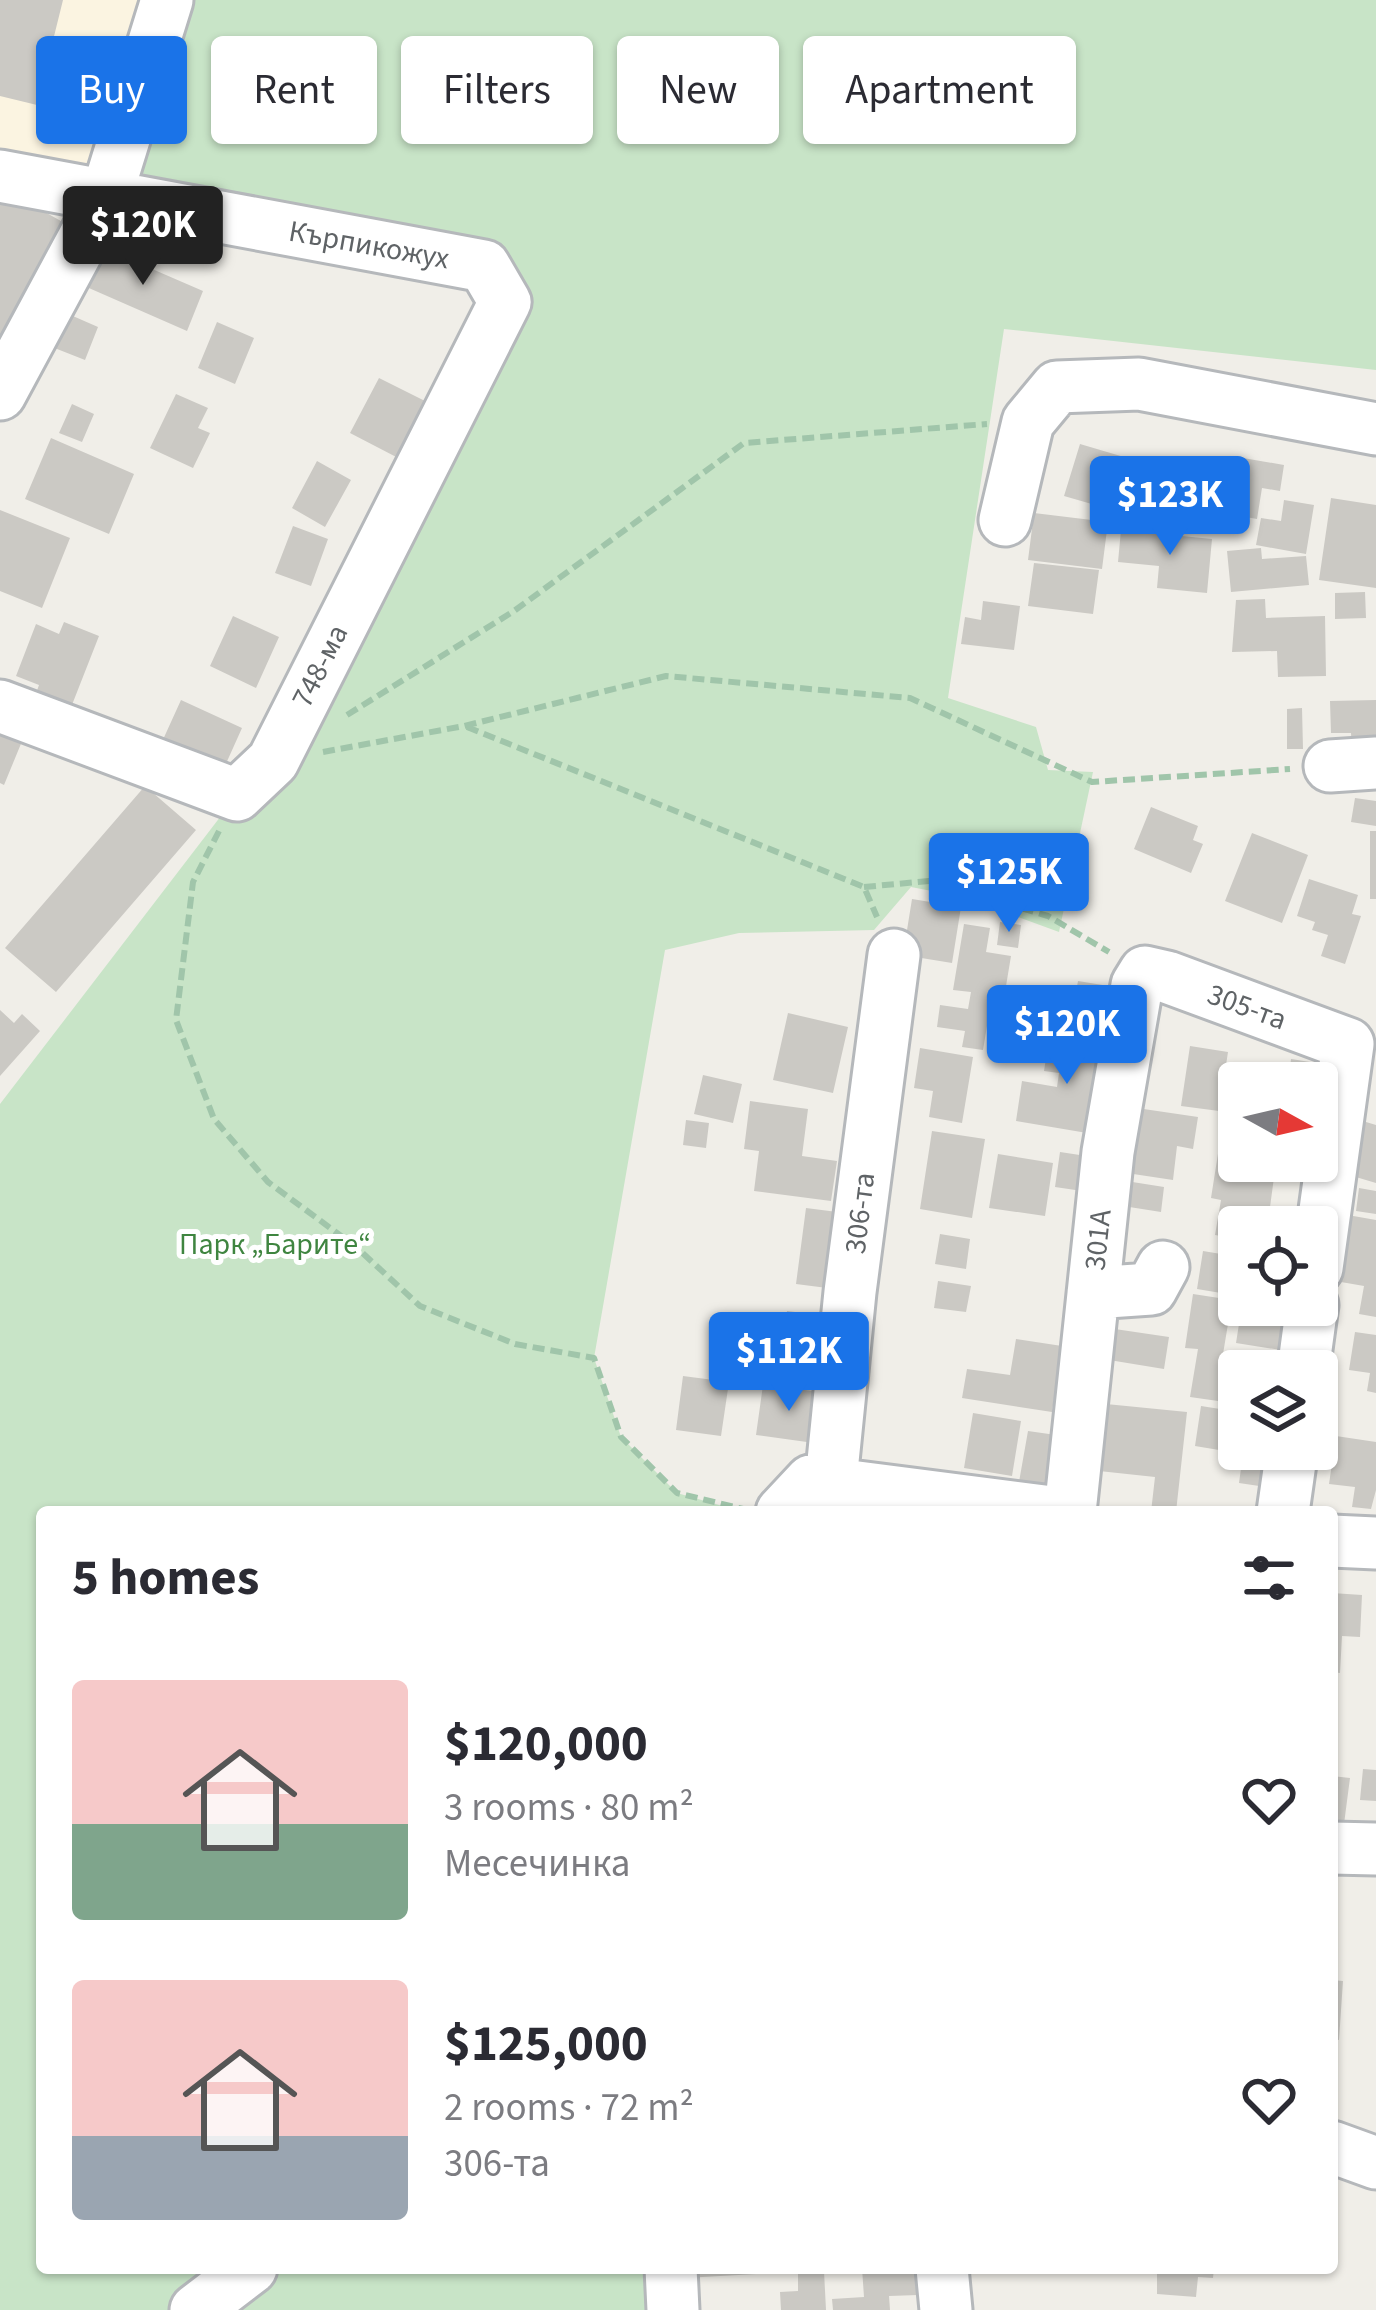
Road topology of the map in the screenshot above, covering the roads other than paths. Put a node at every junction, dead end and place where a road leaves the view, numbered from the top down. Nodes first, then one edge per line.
1 (167, 0) edge
2 (0, 176) edge
3 (106, 197) junction
4 (505, 302) joint
5 (0, 394) edge
6 (1376, 429) edge
7 (1004, 520) dead end
8 (0, 706) edge
9 (893, 955) road end
10 (1145, 972) joint
11 (1326, 1206) edge
12 (1163, 1267) dead end
13 (1093, 1293) junction
14 (1289, 1470) edge
15 (831, 1481) junction
16 (786, 1506) edge
17 (1009, 1506) edge
18 (1071, 1506) edge
19 (1284, 1506) edge
20 (1338, 1541) edge
21 (1376, 1543) edge
22 (1338, 1848) edge
23 (1376, 1849) edge
24 (1338, 2149) edge
25 (1376, 2162) edge
26 (243, 2274) edge
27 (671, 2274) edge
28 (943, 2274) edge
29 (196, 2310) edge
30 (673, 2310) edge
31 (946, 2310) edge

1 - 3 street
2 - 3 street, Кърпикожух
3 - 4 street, Кърпикожух
3 - 5 street
4 - 8 street, 748-ма
6 - 7 street
9 - 15 street, 306-та
10 - 11 street, 305-та
10 - 13 street, 301А
12 - 13 street
13 - 18 street, 301А
14 - 19 street
15 - 16 street
15 - 17 street
20 - 21 street
22 - 23 street
24 - 25 street
26 - 29 street
27 - 30 street
28 - 31 street

